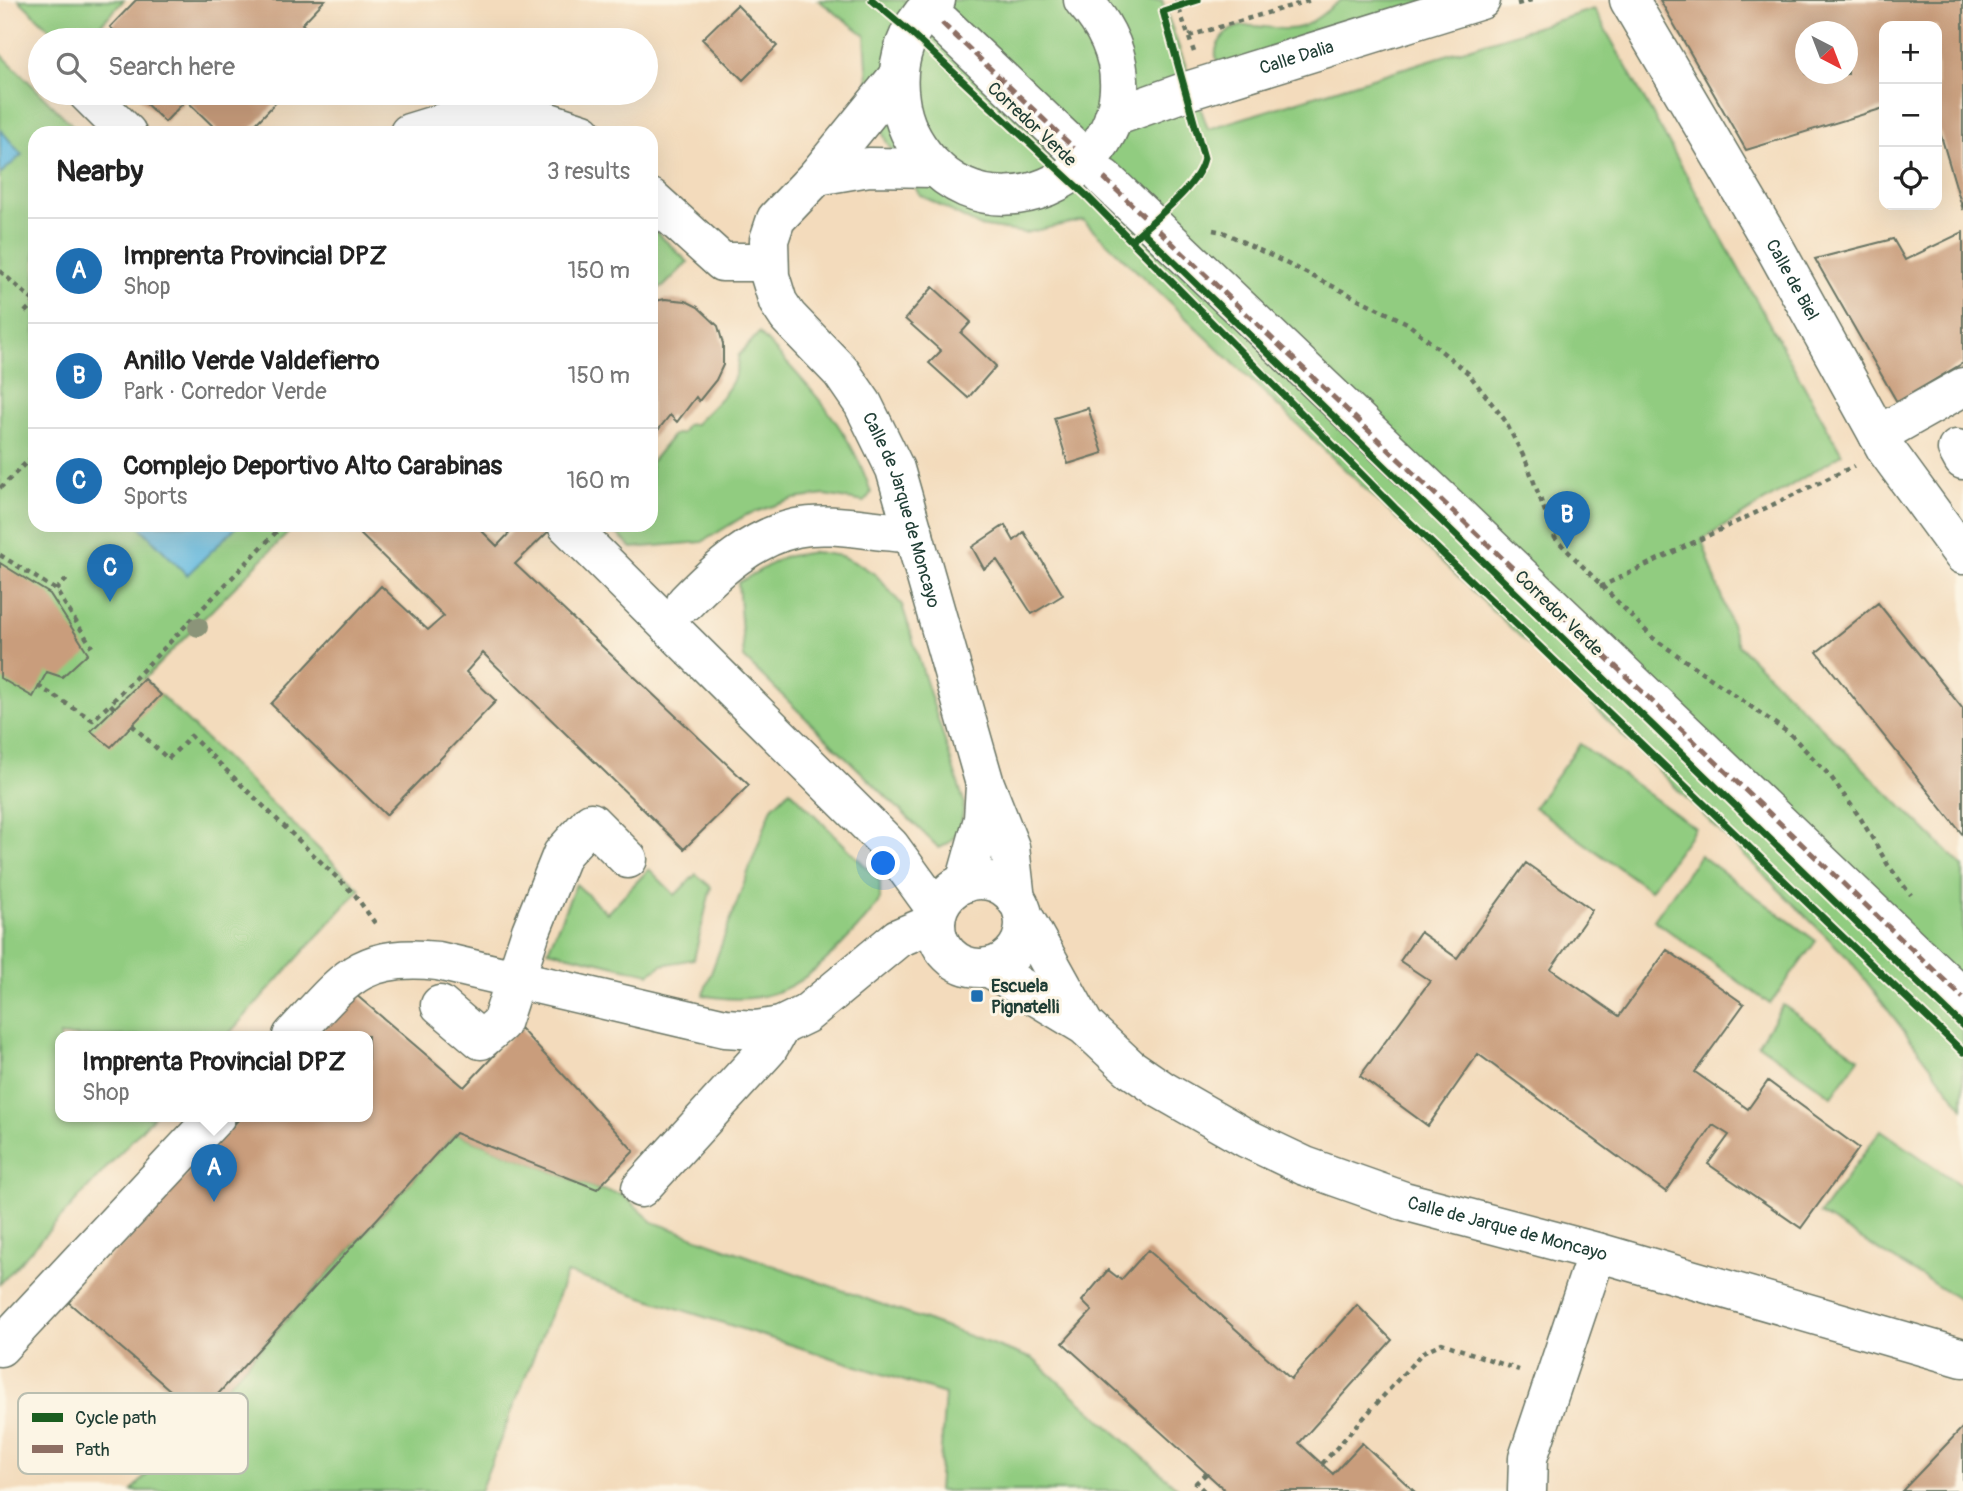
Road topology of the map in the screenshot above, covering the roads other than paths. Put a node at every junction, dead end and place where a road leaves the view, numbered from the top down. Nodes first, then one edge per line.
1 (1083, 0) edge
2 (1481, 0) edge
3 (1629, 0) edge
4 (939, 11) edge
5 (898, 76) junction
6 (99, 105) edge
7 (1115, 117) junction
8 (120, 126) edge
9 (432, 126) edge
10 (562, 126) edge
11 (1074, 148) dead end
12 (936, 168) junction
13 (817, 176) junction
14 (1104, 178) dead end
15 (658, 204) edge
16 (768, 262) junction
17 (1963, 387) edge
18 (1882, 443) junction
19 (574, 532) edge
20 (914, 533) junction
21 (1963, 555) edge
22 (686, 602) dead end
23 (985, 784) junction
24 (628, 859) dead end
25 (1020, 908) junction
26 (948, 911) junction
27 (988, 967) junction
28 (515, 981) junction
29 (1963, 998) edge
30 (440, 1004) dead end
31 (781, 1026) junction
32 (1085, 1026) junction
33 (297, 1031) edge
34 (210, 1122) edge
35 (641, 1188) dead end
36 (1597, 1252) junction
37 (0, 1348) edge
38 (1963, 1358) edge
39 (1527, 1491) edge

1 - 7 street, Corredor Verde
2 - 7 street, Calle Dalia
3 - 18 street, Calle de Biel
4 - 5 street, Corredor Verde
4 - 11 street, Corredor Verde
5 - 12 street, Corredor Verde
5 - 13 street, Calle de Jarque de Moncayo
6 - 8 street
7 - 12 street, Corredor Verde
9 - 10 street
12 - 13 street
13 - 16 street, Calle de Jarque de Moncayo
14 - 29 street, Corredor Verde
15 - 16 street
16 - 20 street, Calle de Jarque de Moncayo
17 - 18 street
18 - 21 street, Calle de Biel
19 - 26 street
20 - 22 street
20 - 23 street, Calle de Jarque de Moncayo
23 - 25 street, Calle de Jarque de Moncayo
23 - 26 street, Calle de Jarque de Moncayo
24 - 28 street
25 - 26 street
25 - 27 street
25 - 32 street, Calle de Jarque de Moncayo
26 - 27 street
26 - 31 street
27 - 32 street, Calle de Jarque de Moncayo
28 - 30 street
28 - 31 street
28 - 33 street
31 - 35 street
32 - 36 street, Calle de Jarque de Moncayo
34 - 37 street
36 - 38 street, Calle de Jarque de Moncayo
36 - 39 street

